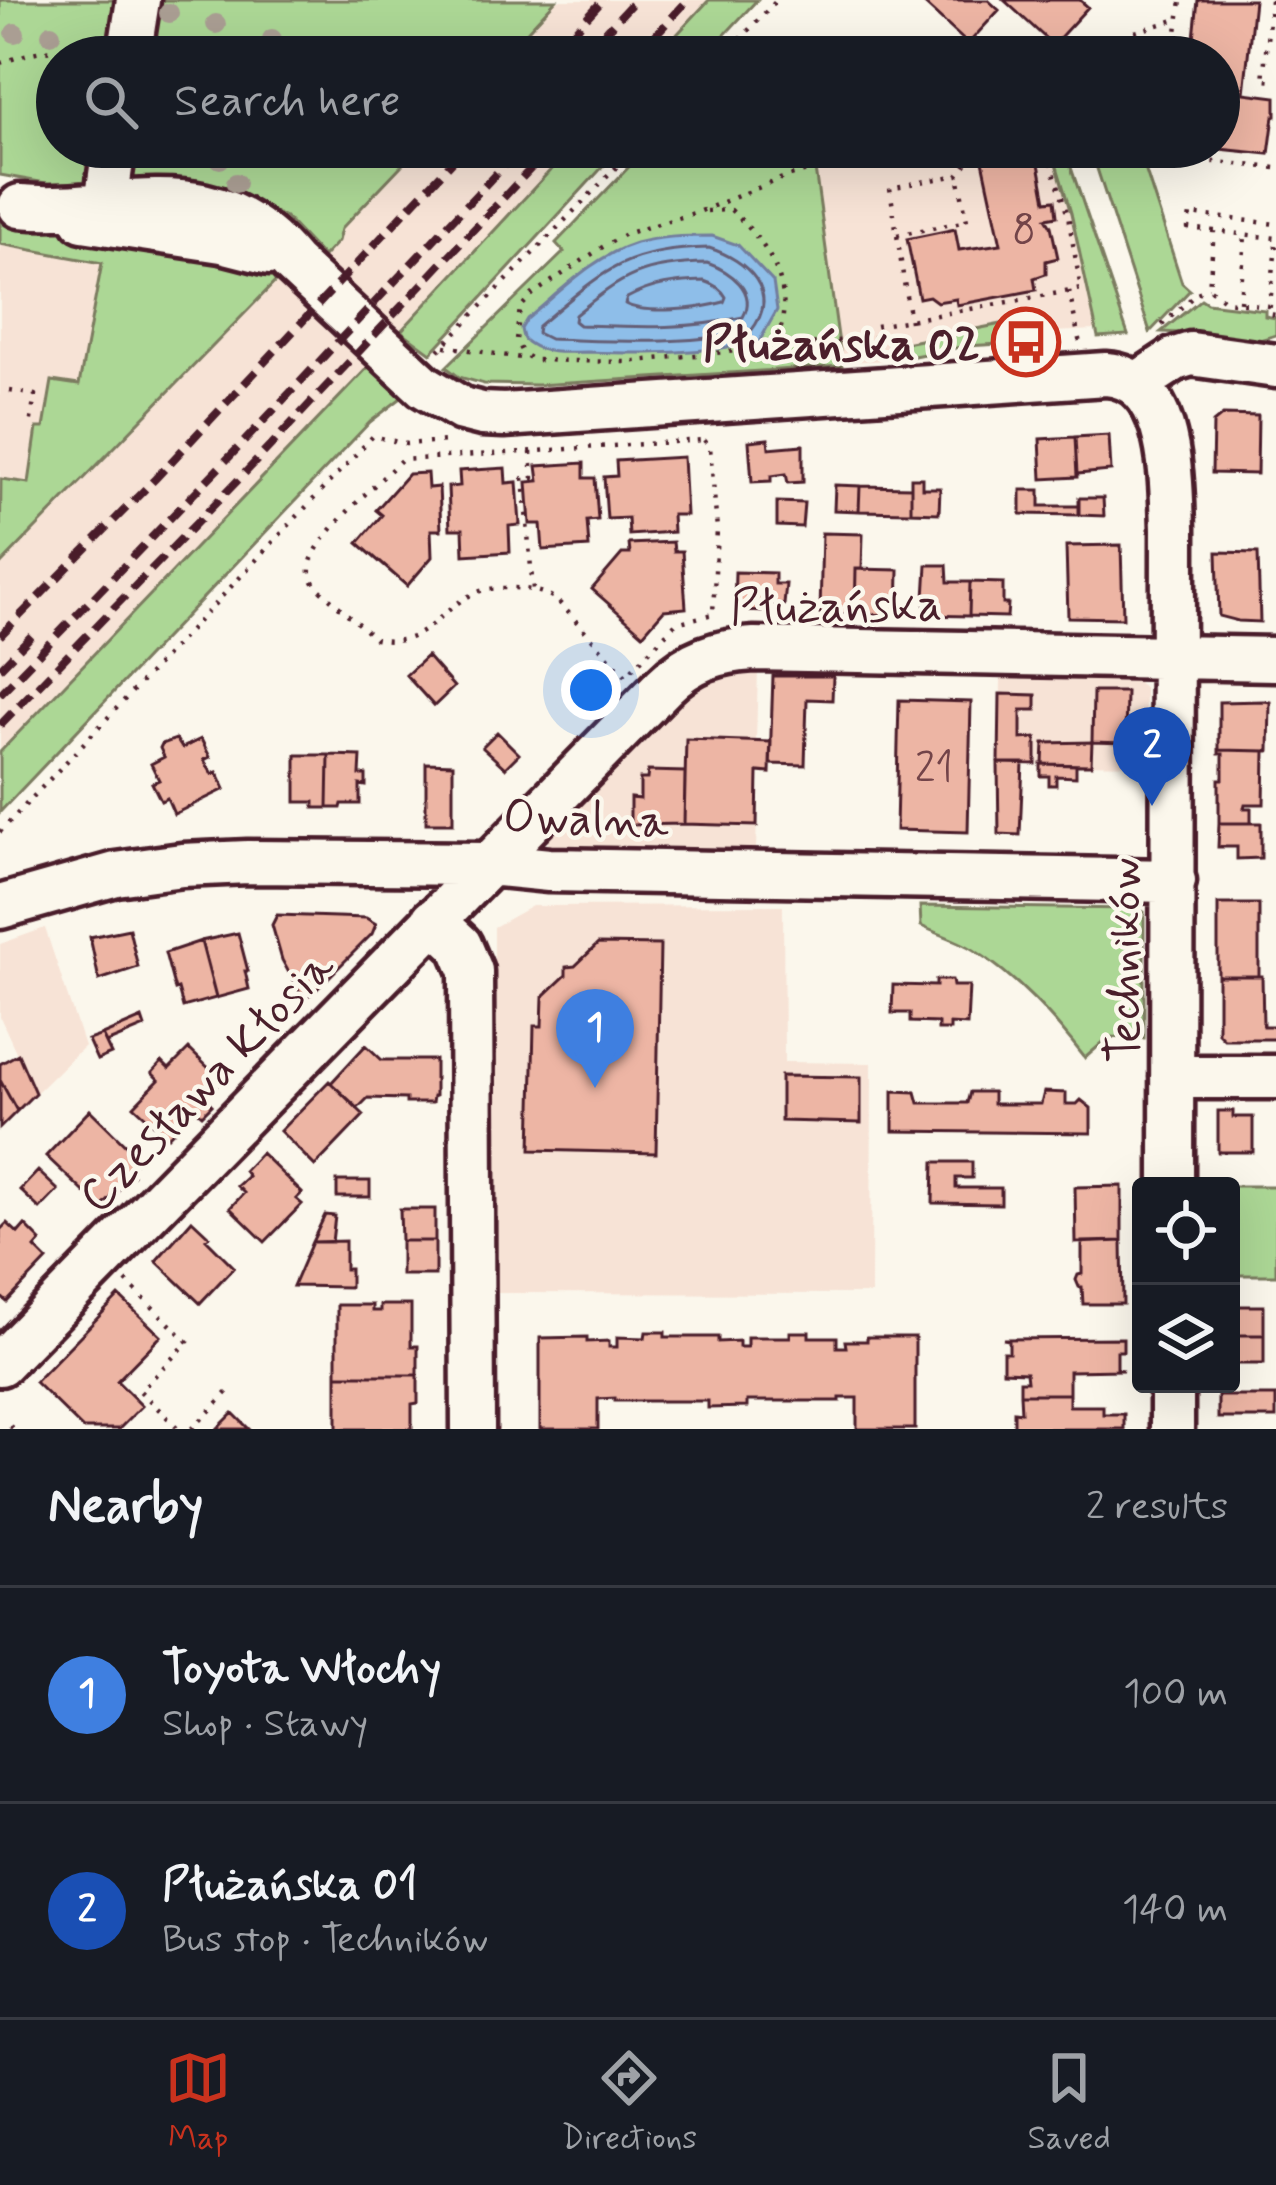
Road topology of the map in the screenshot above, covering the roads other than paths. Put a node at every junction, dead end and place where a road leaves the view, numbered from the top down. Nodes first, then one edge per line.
1 (138, 0) edge
2 (132, 36) edge
3 (111, 168) edge
4 (106, 203) junction
5 (10, 204) edge
6 (296, 266) junction
7 (1276, 366) edge
8 (1137, 384) junction
9 (1174, 657) junction
10 (1276, 658) edge
11 (488, 864) junction
12 (1174, 880) junction
13 (0, 907) edge
14 (434, 920) junction
15 (1172, 1077) junction
16 (1276, 1077) edge
17 (1172, 1177) edge
18 (0, 1364) edge
19 (1172, 1393) edge
20 (473, 1429) edge
21 (1172, 1429) edge

1 - 2 street
3 - 4 street
4 - 5 street
4 - 6 street
5 - 6 street
6 - 8 street
7 - 8 street
8 - 9 street, Techników
9 - 10 street, Płużańska
9 - 11 street, Płużańska
9 - 12 street, Techników
11 - 12 street, Owalna
11 - 13 street, Owalna
11 - 14 street, Płużańska
12 - 15 street, Techników
14 - 18 street, Czesława Kłosia
14 - 20 street
15 - 16 street
15 - 17 street, Techników
19 - 21 street

